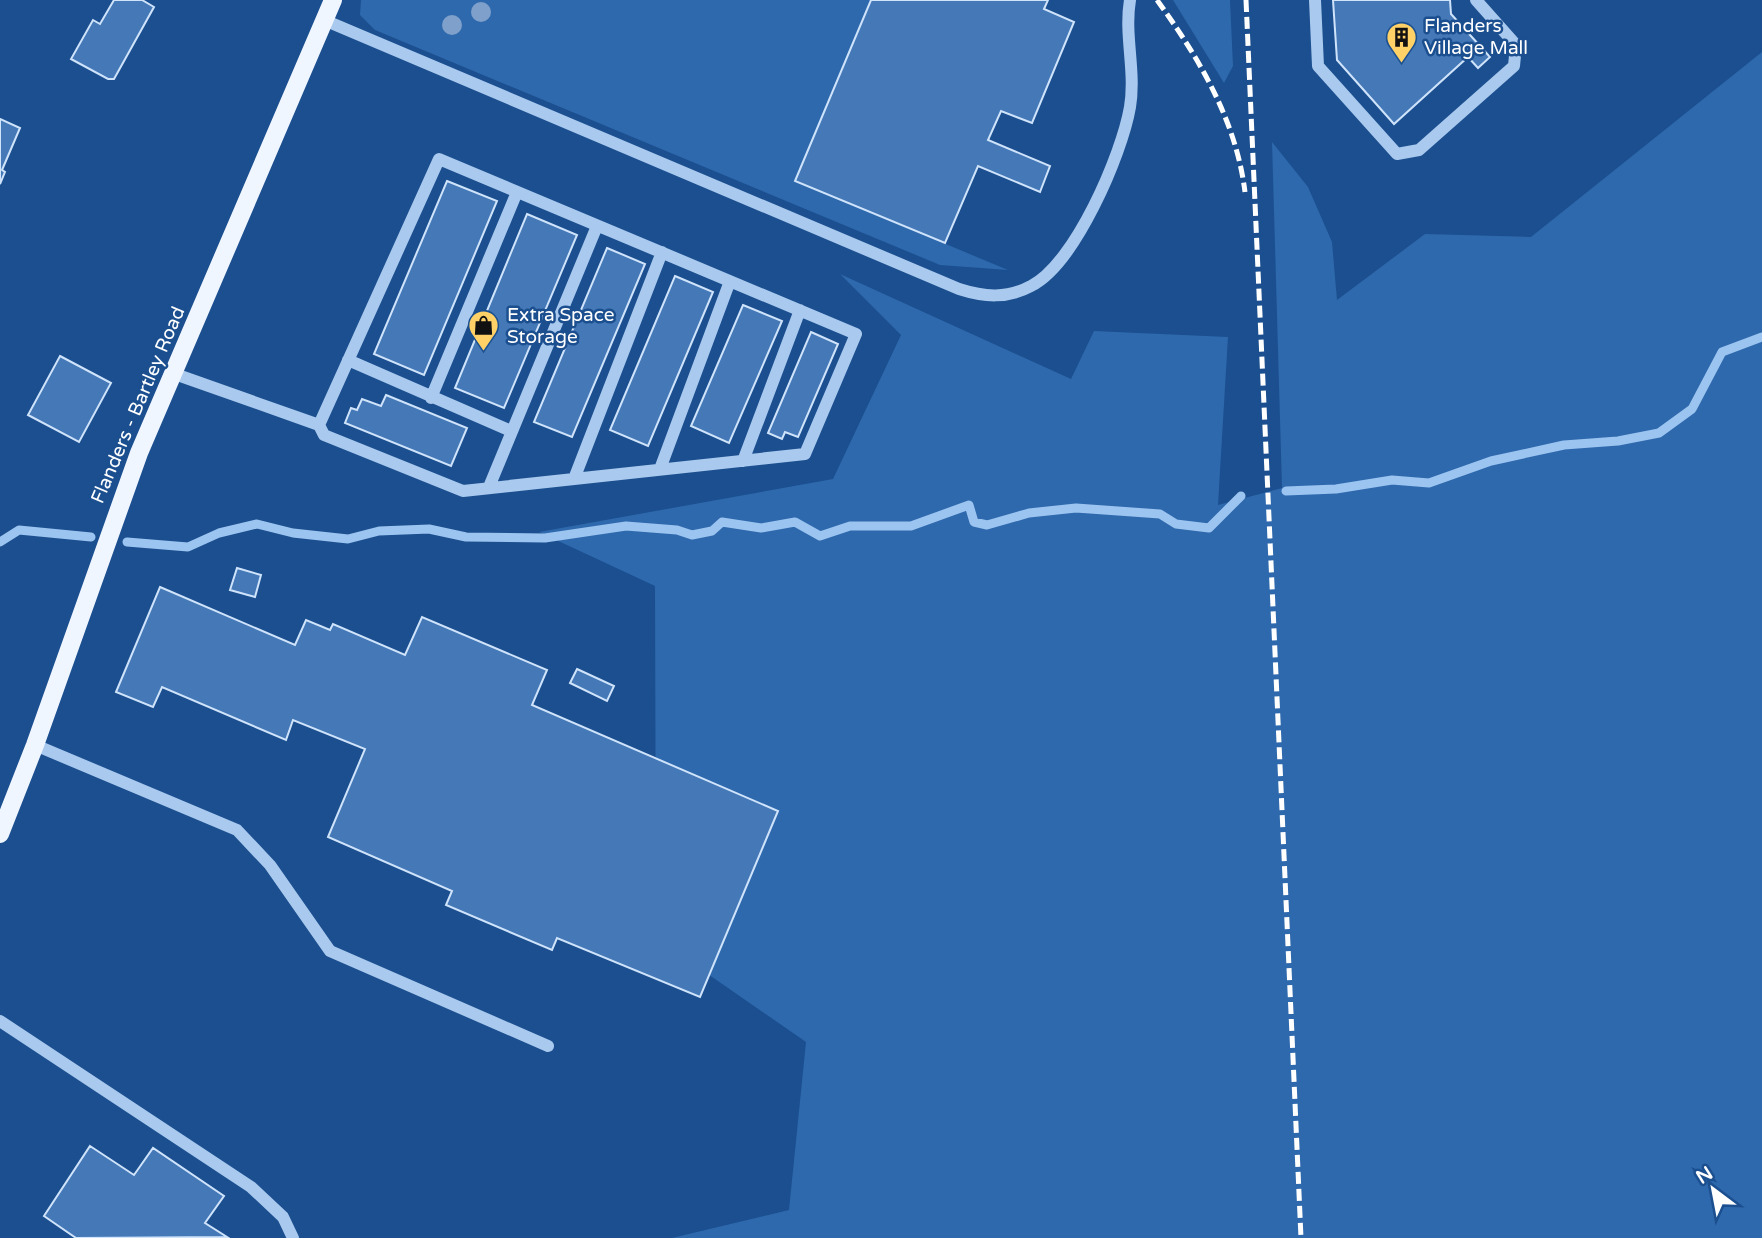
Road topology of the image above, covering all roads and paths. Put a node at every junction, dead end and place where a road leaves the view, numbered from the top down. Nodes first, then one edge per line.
1 (333, 0) edge
2 (1130, 0) edge
3 (1315, 0) edge
4 (1476, 0) edge
5 (324, 20) junction
6 (517, 192) junction
7 (597, 226) junction
8 (662, 252) junction
9 (730, 281) junction
10 (800, 310) junction
11 (348, 360) junction
12 (173, 373) junction
13 (431, 398) junction
14 (319, 425) junction
15 (511, 431) junction
16 (743, 461) junction
17 (660, 470) junction
18 (574, 480) junction
19 (489, 487) junction
20 (35, 745) junction
21 (0, 834) edge
22 (0, 1021) edge
23 (548, 1046) dead end
24 (293, 1238) edge

1 - 5 main road, Flanders - Bartley Road
2 - 5 lane
3 - 4 lane
5 - 12 main road, Flanders - Bartley Road
6 - 7 lane
6 - 11 lane
6 - 13 lane
7 - 8 lane
7 - 15 lane
8 - 9 lane
8 - 18 lane
9 - 10 lane
9 - 17 lane
10 - 16 lane
10 - 16 lane
11 - 13 lane
11 - 14 lane
12 - 14 lane
12 - 20 main road, Flanders - Bartley Road
13 - 15 lane
14 - 19 lane
15 - 19 lane
16 - 17 lane
17 - 18 lane
18 - 19 lane
20 - 21 main road, Flanders - Bartley Road
20 - 23 lane
22 - 24 lane

